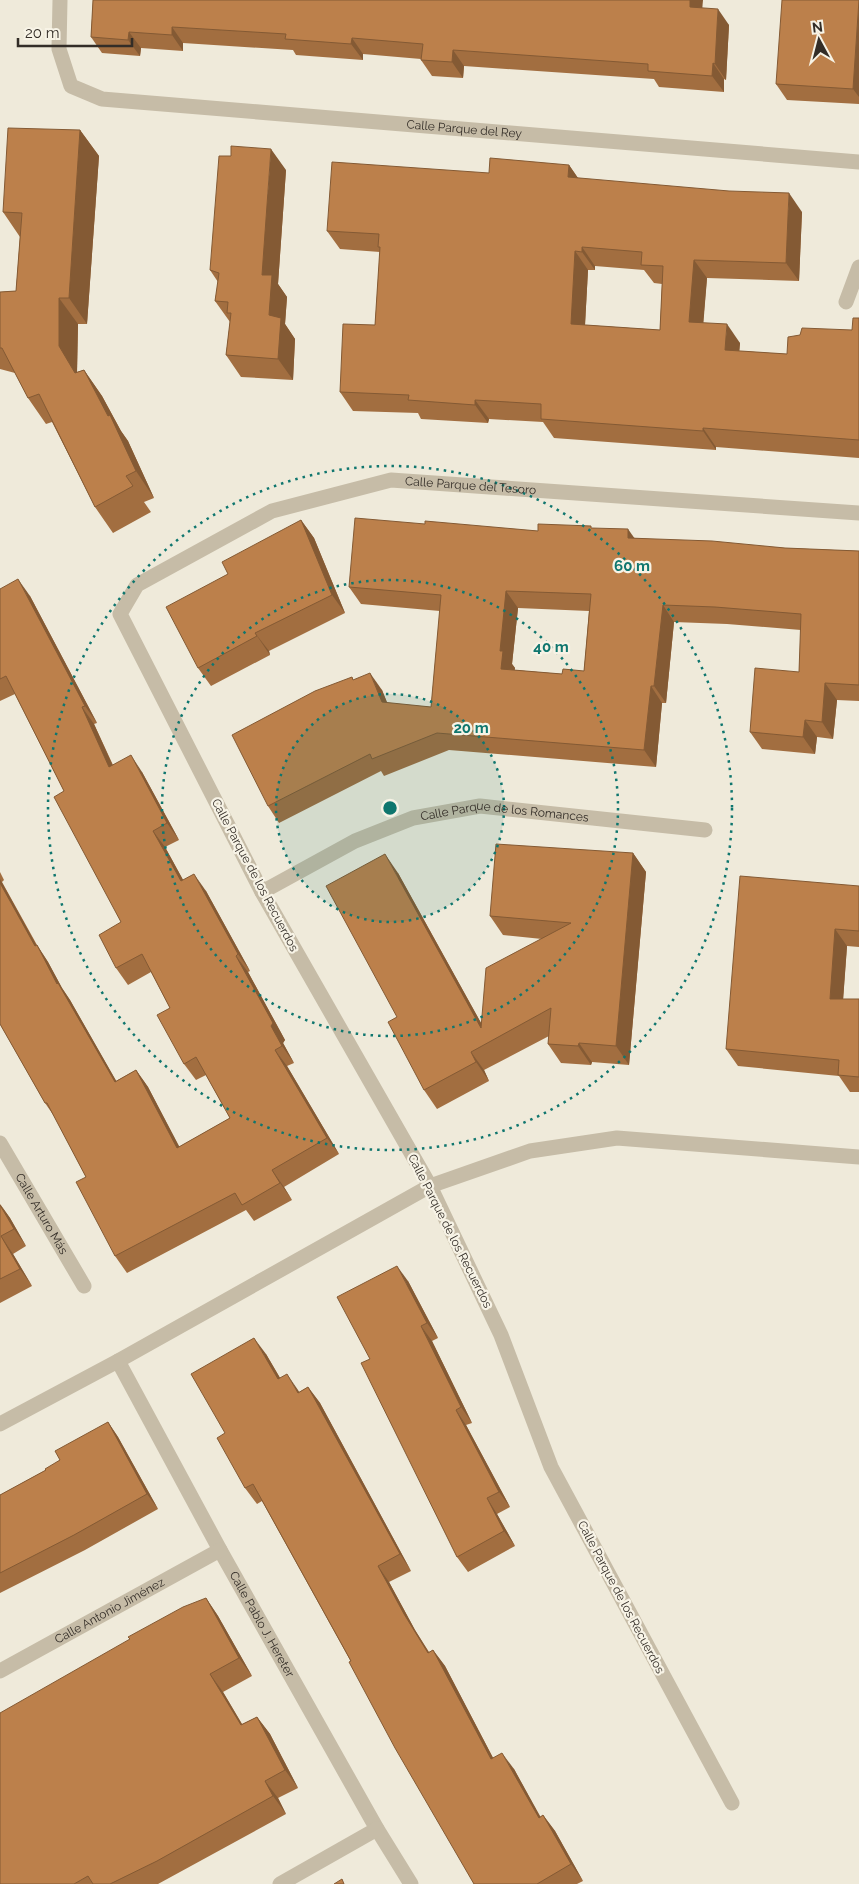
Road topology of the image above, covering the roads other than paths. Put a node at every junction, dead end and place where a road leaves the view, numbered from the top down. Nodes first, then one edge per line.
1 (60, 0) edge
2 (859, 162) edge
3 (859, 267) edge
4 (846, 302) dead end
5 (859, 513) edge
6 (120, 614) joint
7 (705, 830) dead end
8 (262, 892) junction
9 (0, 1143) edge
10 (859, 1157) edge
11 (5, 1162) edge
12 (430, 1186) junction
13 (84, 1286) dead end
14 (118, 1361) junction
15 (0, 1424) edge
16 (220, 1550) junction
17 (0, 1671) edge
18 (732, 1803) dead end
19 (377, 1829) junction
20 (280, 1884) edge
21 (411, 1884) edge

1 - 2 street, Calle Parque del Rey
3 - 4 street
5 - 6 street, Calle Parque del Tesoro
6 - 8 street, Calle Parque de los Recuerdos
7 - 8 street, Calle Parque de los Romances
8 - 12 street, Calle Parque de los Recuerdos
9 - 11 street, Calle Arturo Más
10 - 12 street
11 - 13 street, Calle Arturo Más
12 - 14 street
12 - 18 street, Calle Parque de los Recuerdos
14 - 15 street
14 - 16 street, Calle Pablo J. Hereter
16 - 17 street, Calle Antonio Jiménez
16 - 19 street, Calle Pablo J. Hereter
19 - 20 street
19 - 21 street, Calle Pablo J. Hereter

